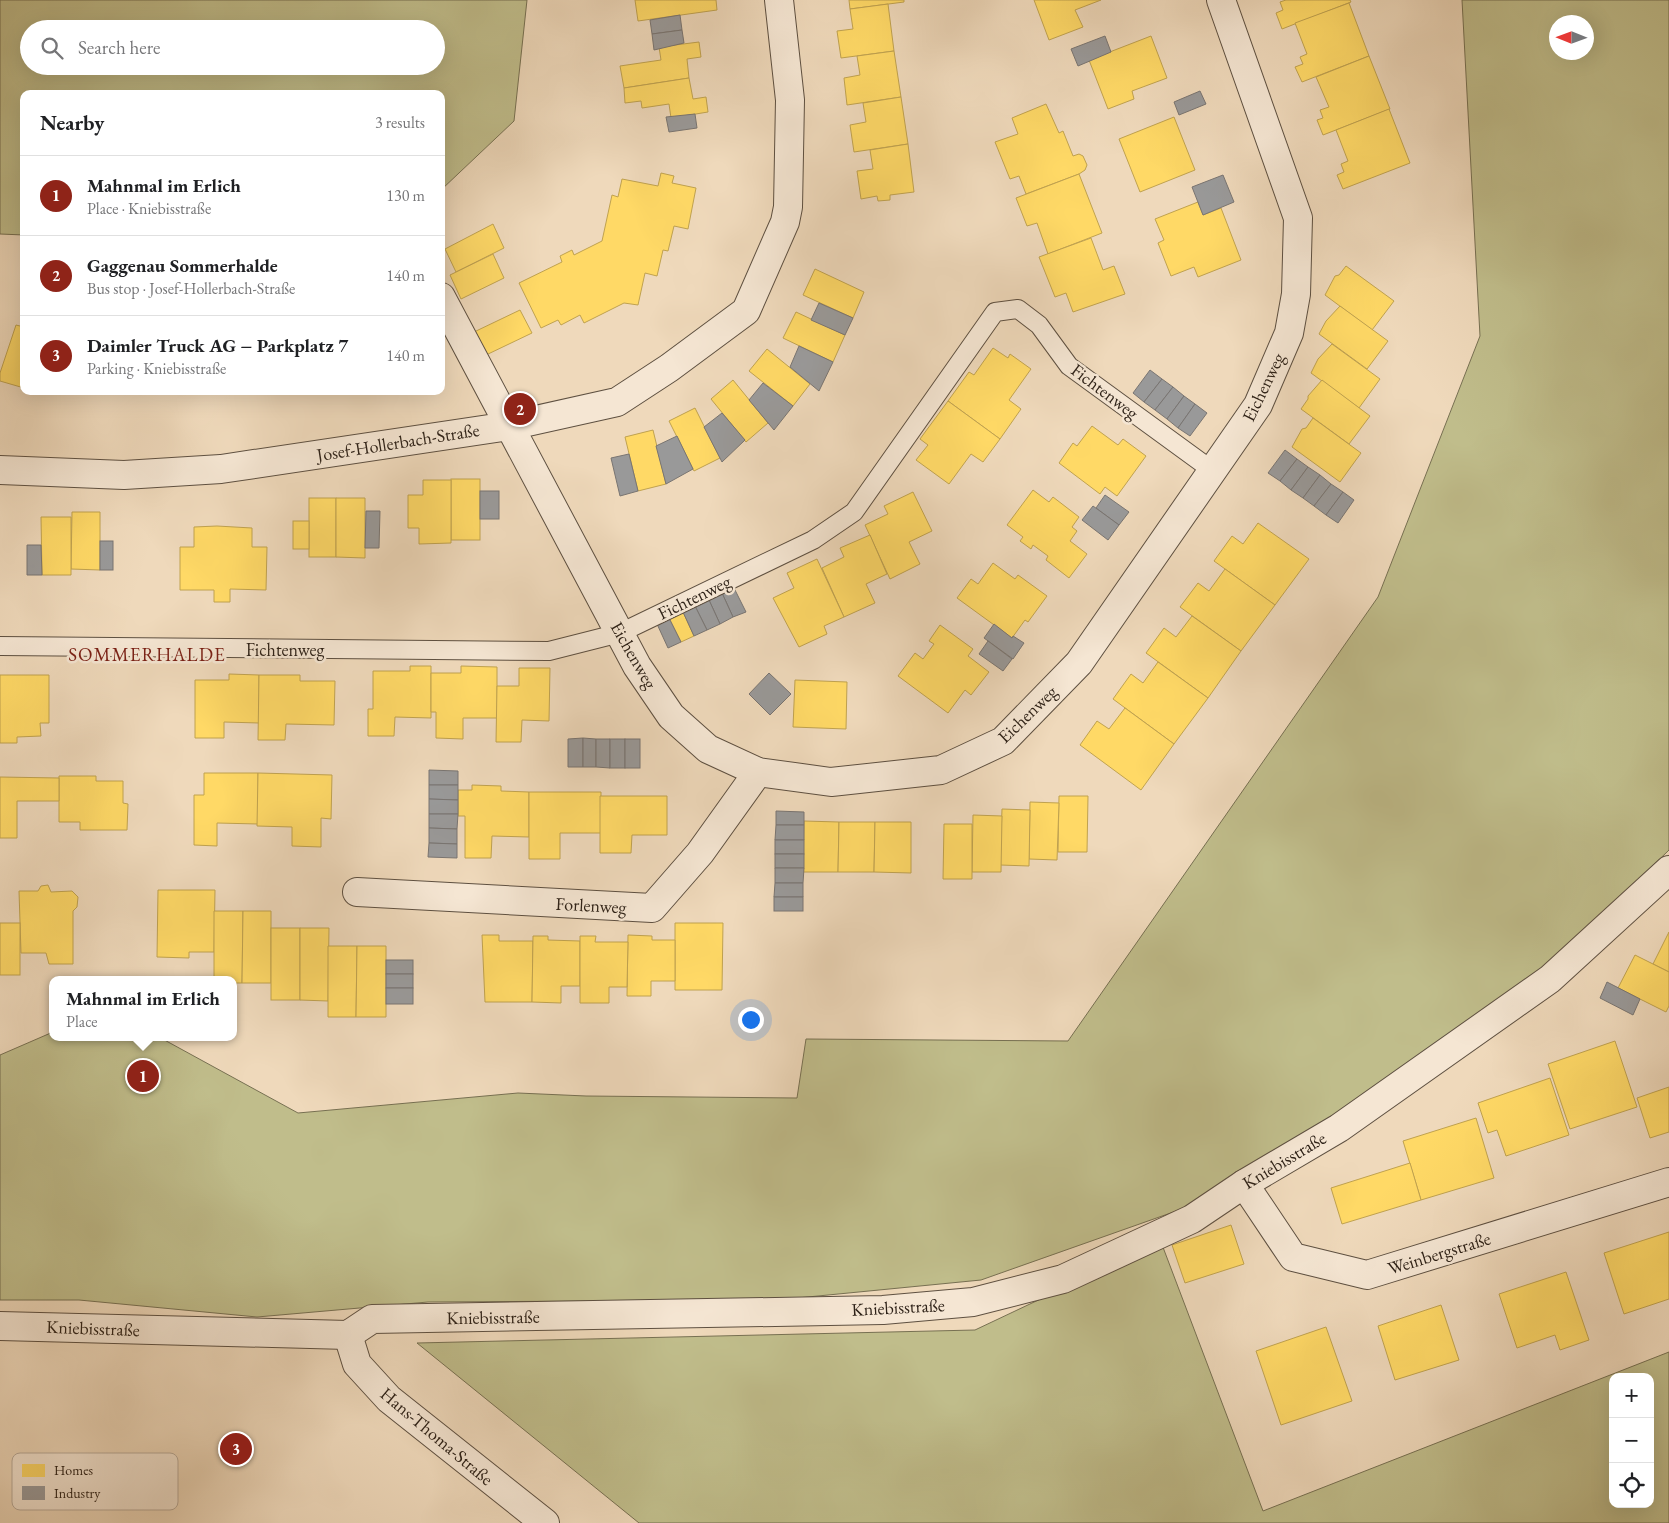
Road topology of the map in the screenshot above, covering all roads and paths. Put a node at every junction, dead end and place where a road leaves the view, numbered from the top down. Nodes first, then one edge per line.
1 (779, 0) edge
2 (1221, 0) edge
3 (445, 305) edge
4 (509, 426) junction
5 (0, 470) edge
6 (1213, 471) junction
7 (620, 633) junction
8 (0, 646) edge
9 (758, 772) junction
10 (1669, 870) edge
11 (357, 892) dead end
12 (1669, 1182) edge
13 (1244, 1184) junction
14 (0, 1326) edge
15 (348, 1335) junction
16 (545, 1523) edge

1 - 4 street, Josef-Hollerbach-Straße
2 - 6 street, Eichenweg
3 - 4 street, Eichenweg
4 - 5 street, Josef-Hollerbach-Straße
4 - 7 street, Eichenweg
6 - 7 lane, Fichtenweg
6 - 9 street, Eichenweg
7 - 8 lane, Fichtenweg
7 - 9 street, Eichenweg
9 - 11 street, Forlenweg
10 - 13 street, Kniebisstraße
12 - 13 street, Weinbergstraße
13 - 15 street, Kniebisstraße
14 - 15 street, Kniebisstraße
15 - 16 street, Hans-Thoma-Straße

